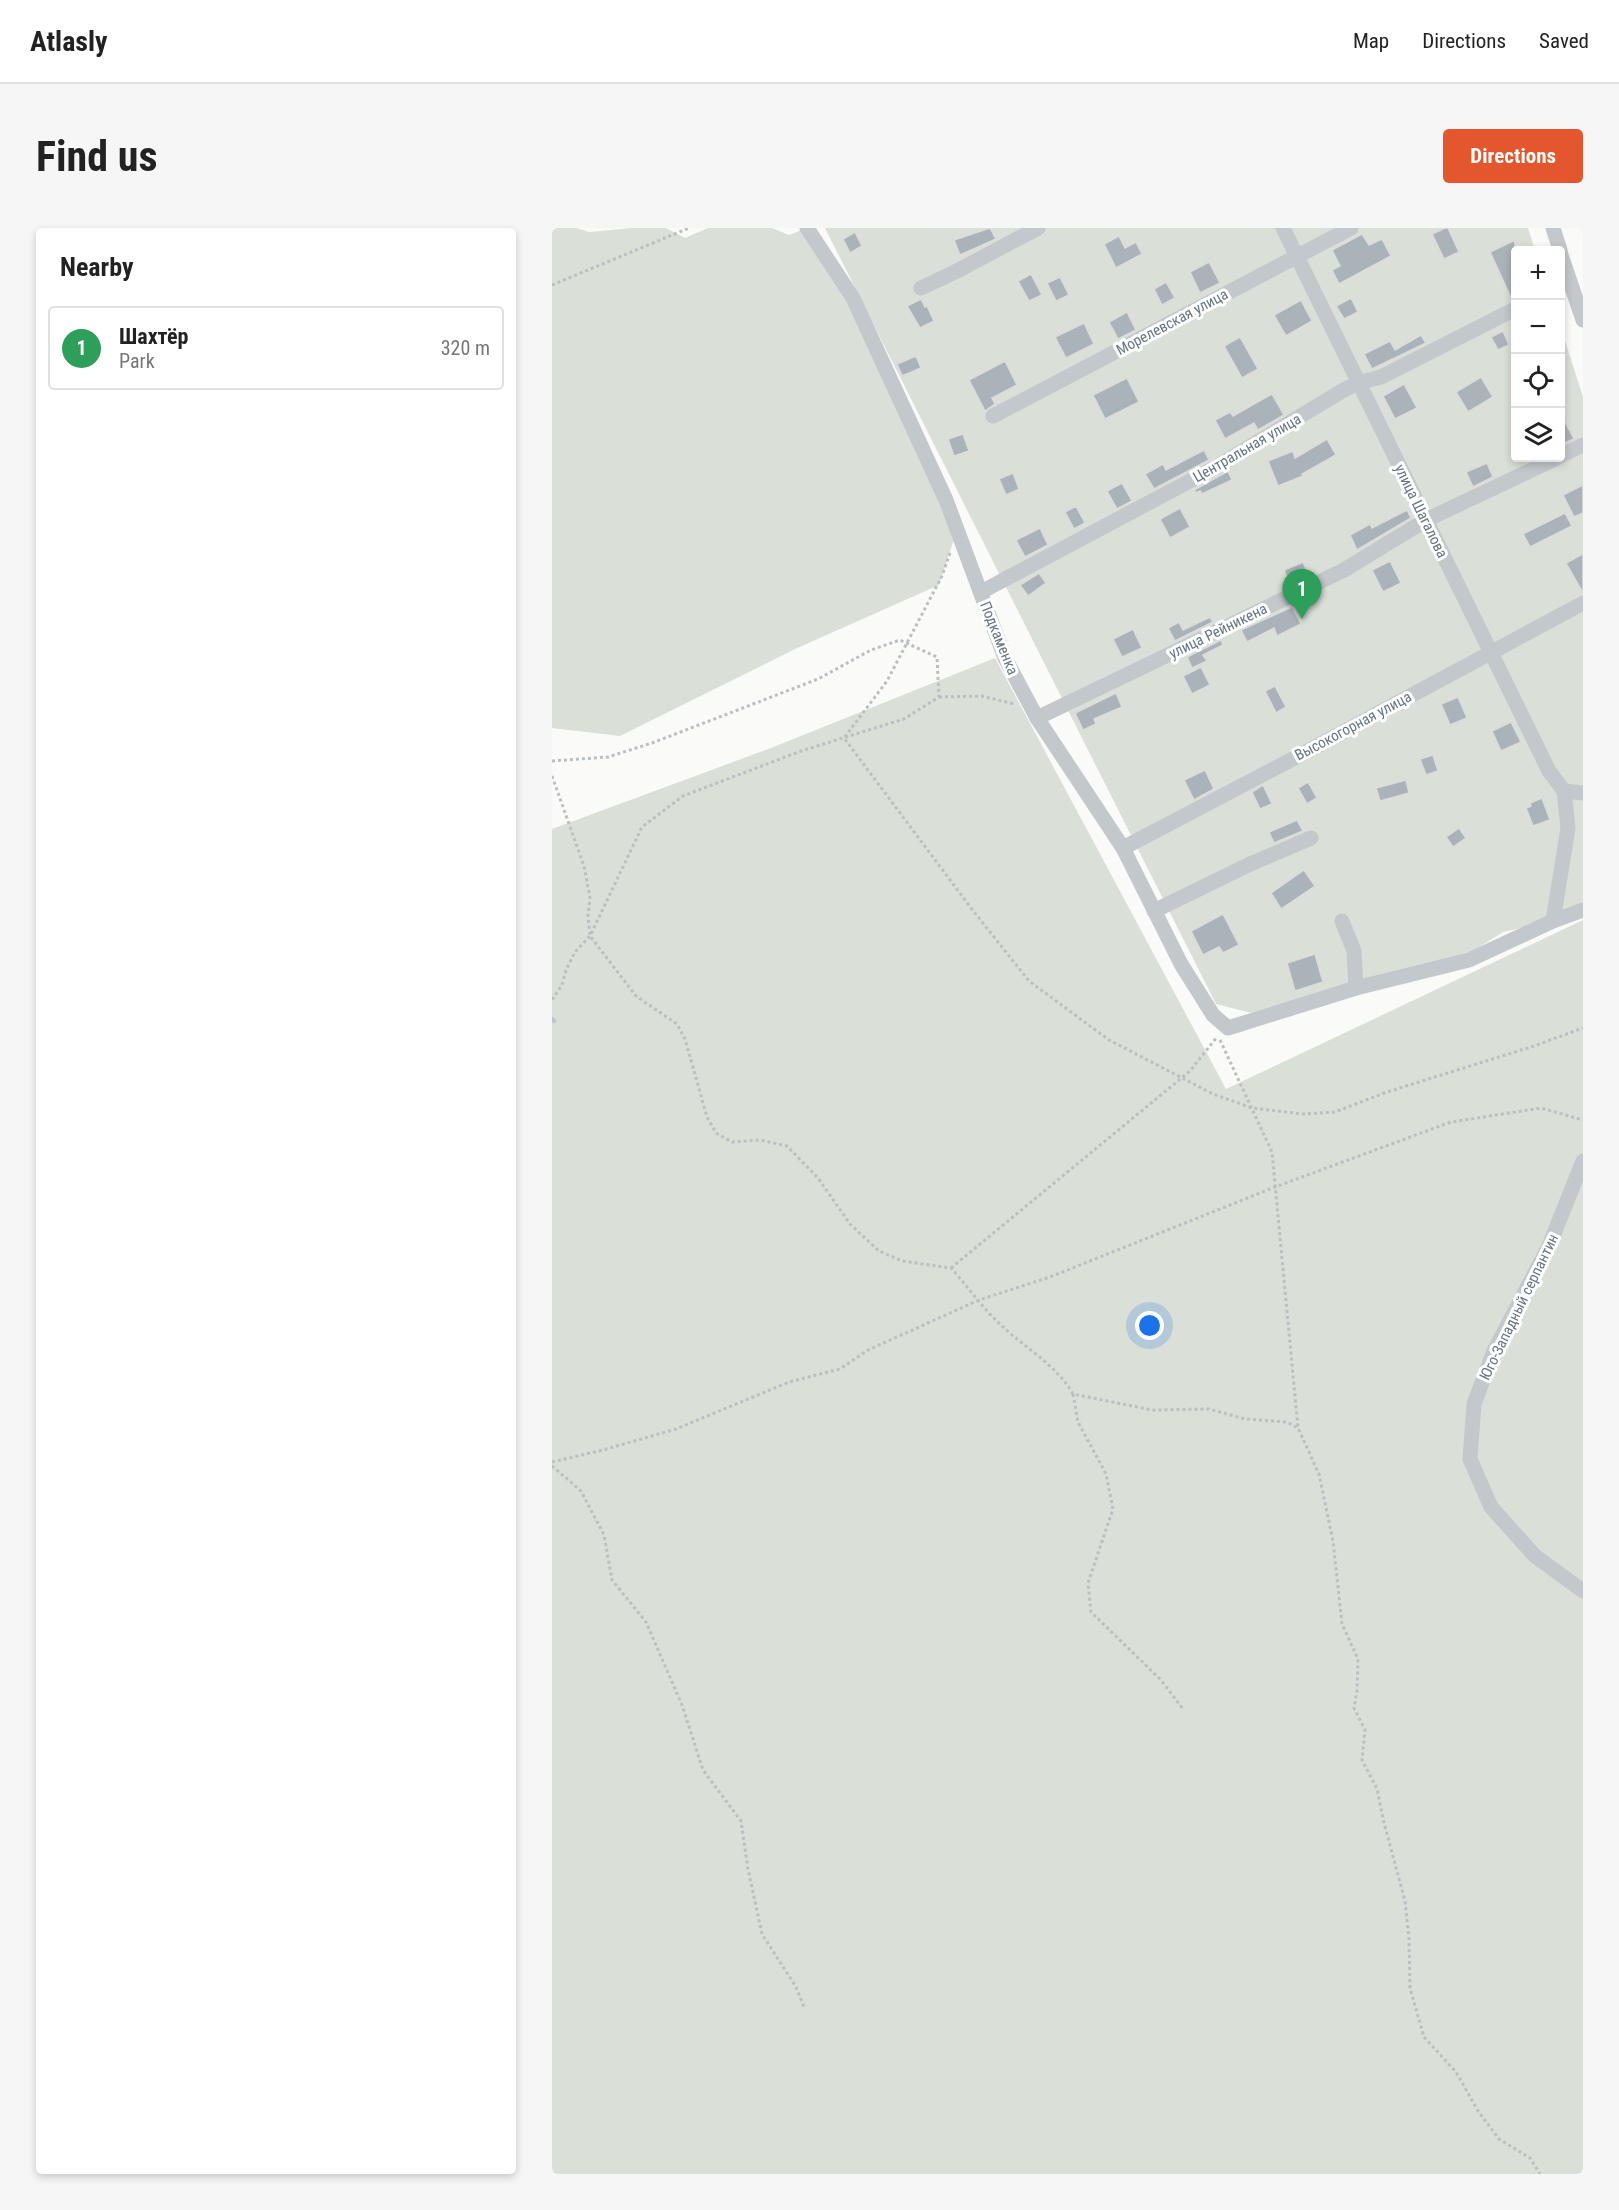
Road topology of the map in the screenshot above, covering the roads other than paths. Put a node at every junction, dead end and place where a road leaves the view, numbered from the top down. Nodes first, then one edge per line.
1 (807, 228) edge
2 (1038, 228) edge
3 (1282, 228) edge
4 (1352, 228) edge
5 (1553, 228) edge
6 (1558, 246) edge
7 (1296, 257) junction
8 (1565, 265) edge
9 (921, 288) dead end
10 (1511, 311) edge
11 (1583, 320) edge
12 (1358, 383) junction
13 (993, 416) dead end
14 (1583, 445) edge
15 (1565, 454) edge
16 (1548, 462) edge
17 (1426, 520) junction
18 (981, 592) junction
19 (1583, 603) edge
20 (1491, 652) junction
21 (1037, 718) junction
22 (1564, 791) junction
23 (1583, 793) edge
24 (1311, 838) dead end
25 (1123, 848) junction
26 (1583, 910) edge
27 (1154, 911) junction
28 (1342, 921) dead end
29 (1553, 921) junction
30 (1356, 987) junction
31 (1583, 1161) edge
32 (1583, 1591) edge

1 - 18 street, Подкаменка
2 - 9 street
3 - 7 street, улица Шагалова
4 - 7 street, Морелевская улица
5 - 6 street
7 - 12 street, улица Шагалова
7 - 13 street, Морелевская улица
8 - 11 street
10 - 12 street, Центральная улица
12 - 17 street, улица Шагалова
12 - 18 street, Центральная улица
14 - 15 street, улица Рейникена
16 - 17 street, улица Рейникена
17 - 20 street, улица Шагалова
17 - 21 street, улица Рейникена
18 - 21 street, Подкаменка
19 - 20 street, Высокогорная улица
20 - 22 street, улица Шагалова
20 - 25 street, Высокогорная улица
21 - 25 street, Подкаменка
22 - 23 street
22 - 29 street
24 - 27 street
25 - 27 street, Подкаменка
26 - 29 street
27 - 30 street, Подкаменка
28 - 30 street
29 - 30 street
31 - 32 street, Юго-Западный серпантин

